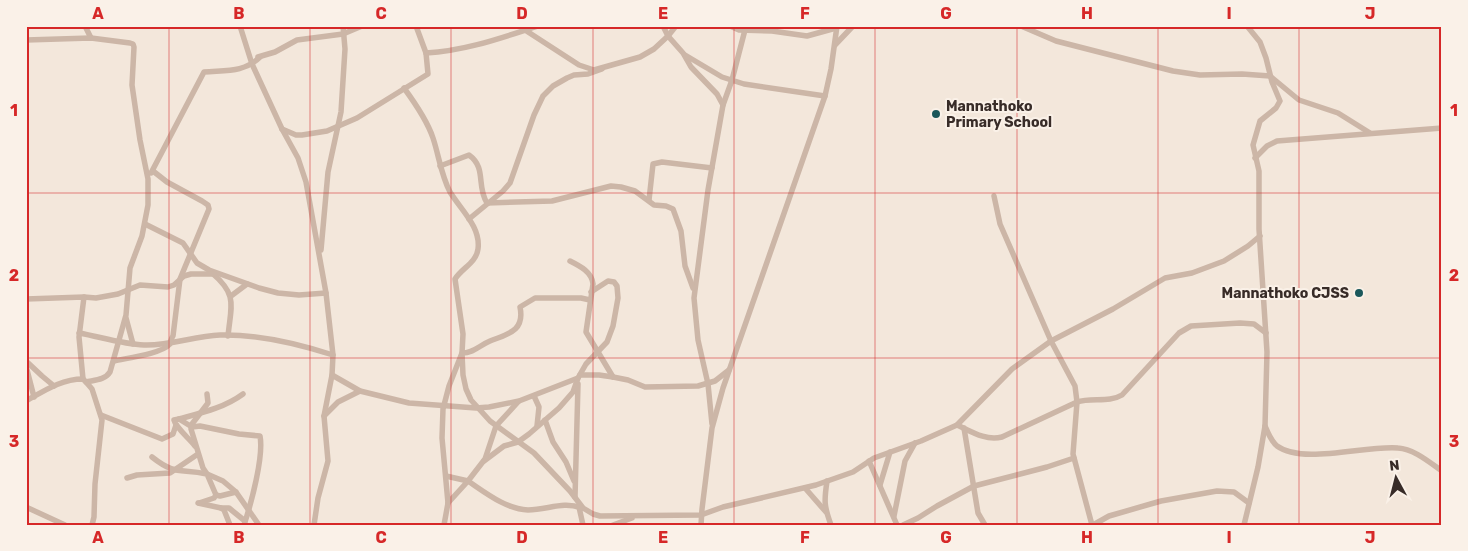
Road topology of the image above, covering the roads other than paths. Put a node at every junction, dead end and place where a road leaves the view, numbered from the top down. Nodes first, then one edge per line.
1 (86, 26) edge
2 (343, 26) edge
3 (362, 26) edge
4 (416, 26) edge
5 (538, 26) edge
6 (663, 26) edge
7 (676, 26) edge
8 (730, 26) edge
9 (853, 26) edge
10 (1247, 26) edge
11 (242, 27) edge
12 (837, 27) edge
13 (1025, 27) edge
14 (746, 28) edge
15 (525, 30) junction
16 (343, 34) junction
17 (668, 36) junction
18 (91, 38) junction
19 (26, 40) edge
20 (835, 45) junction
21 (426, 53) junction
22 (683, 53) junction
23 (249, 56) junction
24 (260, 57) junction
25 (252, 64) junction
26 (602, 69) junction
27 (1270, 76) junction
28 (732, 80) junction
29 (404, 88) junction
30 (825, 96) junction
31 (723, 105) junction
32 (338, 126) junction
33 (1442, 128) edge
34 (282, 129) junction
35 (1370, 134) junction
36 (1255, 158) junction
37 (440, 166) junction
38 (712, 168) junction
39 (153, 171) junction
40 (148, 179) junction
41 (994, 196) dead end
42 (648, 200) junction
43 (487, 203) junction
44 (469, 219) junction
45 (145, 224) junction
46 (1260, 236) junction
47 (190, 252) junction
48 (320, 258) junction
49 (570, 261) dead end
50 (211, 272) junction
51 (180, 279) junction
52 (247, 284) junction
53 (128, 290) junction
54 (591, 292) junction
55 (326, 293) junction
56 (694, 294) junction
57 (231, 296) junction
58 (84, 297) junction
59 (26, 299) edge
60 (590, 300) junction
61 (126, 316) junction
62 (80, 333) junction
63 (1266, 333) junction
64 (228, 336) junction
65 (119, 341) junction
66 (1051, 341) junction
67 (133, 344) junction
68 (170, 344) junction
69 (597, 352) junction
70 (462, 353) junction
71 (333, 355) junction
72 (114, 360) junction
73 (26, 361) edge
74 (26, 366) edge
75 (729, 370) junction
76 (332, 375) junction
77 (579, 377) junction
78 (614, 377) junction
79 (84, 380) junction
80 (708, 384) junction
81 (54, 386) junction
82 (360, 391) junction
83 (206, 394) dead end
84 (243, 394) dead end
85 (534, 396) junction
86 (34, 397) junction
87 (26, 401) edge
88 (518, 401) junction
89 (1077, 402) junction
90 (444, 405) junction
91 (476, 408) junction
92 (201, 413) junction
93 (101, 415) junction
94 (324, 416) junction
95 (545, 420) junction
96 (177, 422) junction
97 (957, 425) junction
98 (496, 426) junction
99 (537, 426) junction
100 (1265, 426) junction
101 (192, 427) junction
102 (712, 428) junction
103 (964, 428) junction
104 (518, 442) junction
105 (915, 443) junction
106 (195, 446) junction
107 (890, 452) junction
108 (198, 454) junction
109 (152, 458) dead end
110 (1074, 458) junction
111 (484, 461) junction
112 (869, 461) junction
113 (172, 470) junction
114 (1442, 471) edge
115 (207, 474) junction
116 (446, 476) junction
117 (127, 478) dead end
118 (468, 481) junction
119 (828, 482) junction
120 (880, 485) junction
121 (575, 486) junction
122 (974, 486) junction
123 (805, 488) junction
124 (236, 492) junction
125 (216, 494) junction
126 (575, 497) junction
127 (448, 503) junction
128 (1249, 503) junction
129 (26, 507) edge
130 (221, 508) junction
131 (581, 508) junction
132 (249, 510) junction
133 (826, 512) junction
134 (701, 515) junction
135 (637, 516) junction
136 (894, 516) junction
137 (48, 521) edge
138 (913, 522) edge
139 (245, 523) edge
140 (65, 525) edge
141 (92, 525) edge
142 (230, 525) edge
143 (259, 525) edge
144 (314, 525) edge
145 (444, 525) edge
146 (583, 525) edge
147 (613, 525) edge
148 (702, 525) edge
149 (831, 525) edge
150 (897, 525) edge
151 (903, 525) edge
152 (985, 525) edge
153 (1093, 525) edge
154 (1244, 525) edge

1 - 18 street
2 - 16 street
3 - 16 street
4 - 21 street
5 - 15 street
6 - 17 street
7 - 17 street
8 - 14 street
9 - 20 street
10 - 27 street
11 - 23 street
12 - 14 street
12 - 20 street
13 - 27 street
14 - 28 street
15 - 21 street
15 - 26 street
16 - 24 street
16 - 32 street
17 - 22 street
17 - 26 street
18 - 19 street
18 - 40 street
20 - 30 street
21 - 29 street
22 - 28 street
22 - 31 street
23 - 24 street
23 - 25 street
24 - 25 street
25 - 34 street
25 - 39 street
26 - 43 street
27 - 35 street
27 - 36 street
28 - 30 street
28 - 31 street
29 - 32 street
29 - 37 street
30 - 75 street
31 - 38 street
32 - 34 street
32 - 48 street
33 - 35 street
34 - 48 street
35 - 36 street
36 - 46 street
37 - 43 street
37 - 44 street
38 - 42 street
38 - 56 street
39 - 40 street
39 - 47 street
40 - 45 street
41 - 66 street
42 - 43 street
42 - 56 street
43 - 44 street
44 - 70 street
45 - 47 street
45 - 53 street
46 - 63 street
46 - 66 street
47 - 50 street
47 - 51 street
48 - 55 street
49 - 54 street
50 - 51 street
50 - 52 street
50 - 57 street
51 - 53 street
51 - 68 street
52 - 55 street
52 - 57 street
53 - 58 street
53 - 61 street
54 - 60 street
54 - 69 street
55 - 71 street
56 - 80 street
57 - 64 street
58 - 59 street
58 - 62 street
60 - 69 street
60 - 70 street
61 - 65 street
61 - 67 street
62 - 65 street
62 - 79 street
63 - 89 street
63 - 100 street
64 - 68 street
64 - 71 street
65 - 67 street
65 - 72 street
66 - 89 street
66 - 97 street
67 - 68 street
68 - 72 street
69 - 77 street
69 - 78 street
70 - 90 street
70 - 91 street
71 - 76 street
72 - 79 street
73 - 81 street
74 - 86 street
75 - 80 street
75 - 102 street
76 - 82 street
76 - 94 street
77 - 78 street
77 - 85 street
77 - 95 street
77 - 121 street
78 - 80 street
79 - 81 street
79 - 93 street
80 - 102 street
81 - 86 street
82 - 90 street
82 - 94 street
83 - 92 street
84 - 92 street
85 - 88 street
85 - 99 street
86 - 87 street
88 - 91 street
88 - 98 street
89 - 103 street
89 - 110 street
90 - 91 street
90 - 116 street
91 - 98 street
92 - 96 street
92 - 101 street
93 - 96 street
93 - 141 street
94 - 144 street
95 - 99 street
95 - 121 street
96 - 101 street
96 - 106 street
97 - 103 street
97 - 105 street
98 - 104 street
98 - 111 street
99 - 104 street
100 - 114 street
100 - 128 street
101 - 106 street
101 - 132 street
102 - 134 street
103 - 122 street
104 - 111 street
104 - 126 street
105 - 107 street
105 - 136 street
106 - 108 street
107 - 112 street
107 - 120 street
108 - 113 street
108 - 115 street
109 - 113 street
110 - 122 street
110 - 153 street
111 - 118 street
112 - 119 street
112 - 120 street
113 - 115 street
113 - 117 street
115 - 124 street
115 - 125 street
116 - 118 street
116 - 127 street
118 - 127 street
118 - 131 street
119 - 123 street
119 - 133 street
120 - 136 street
121 - 126 street
122 - 138 street
122 - 152 street
123 - 133 street
123 - 134 street
124 - 125 street
124 - 132 street
125 - 130 street
126 - 131 street
127 - 145 street
128 - 153 street
128 - 154 street
129 - 137 street
130 - 139 street
130 - 142 street
131 - 135 street
131 - 146 street
132 - 139 street
132 - 143 street
133 - 149 street
134 - 135 street
134 - 148 street
135 - 147 street
136 - 150 street
137 - 140 street
138 - 151 street

